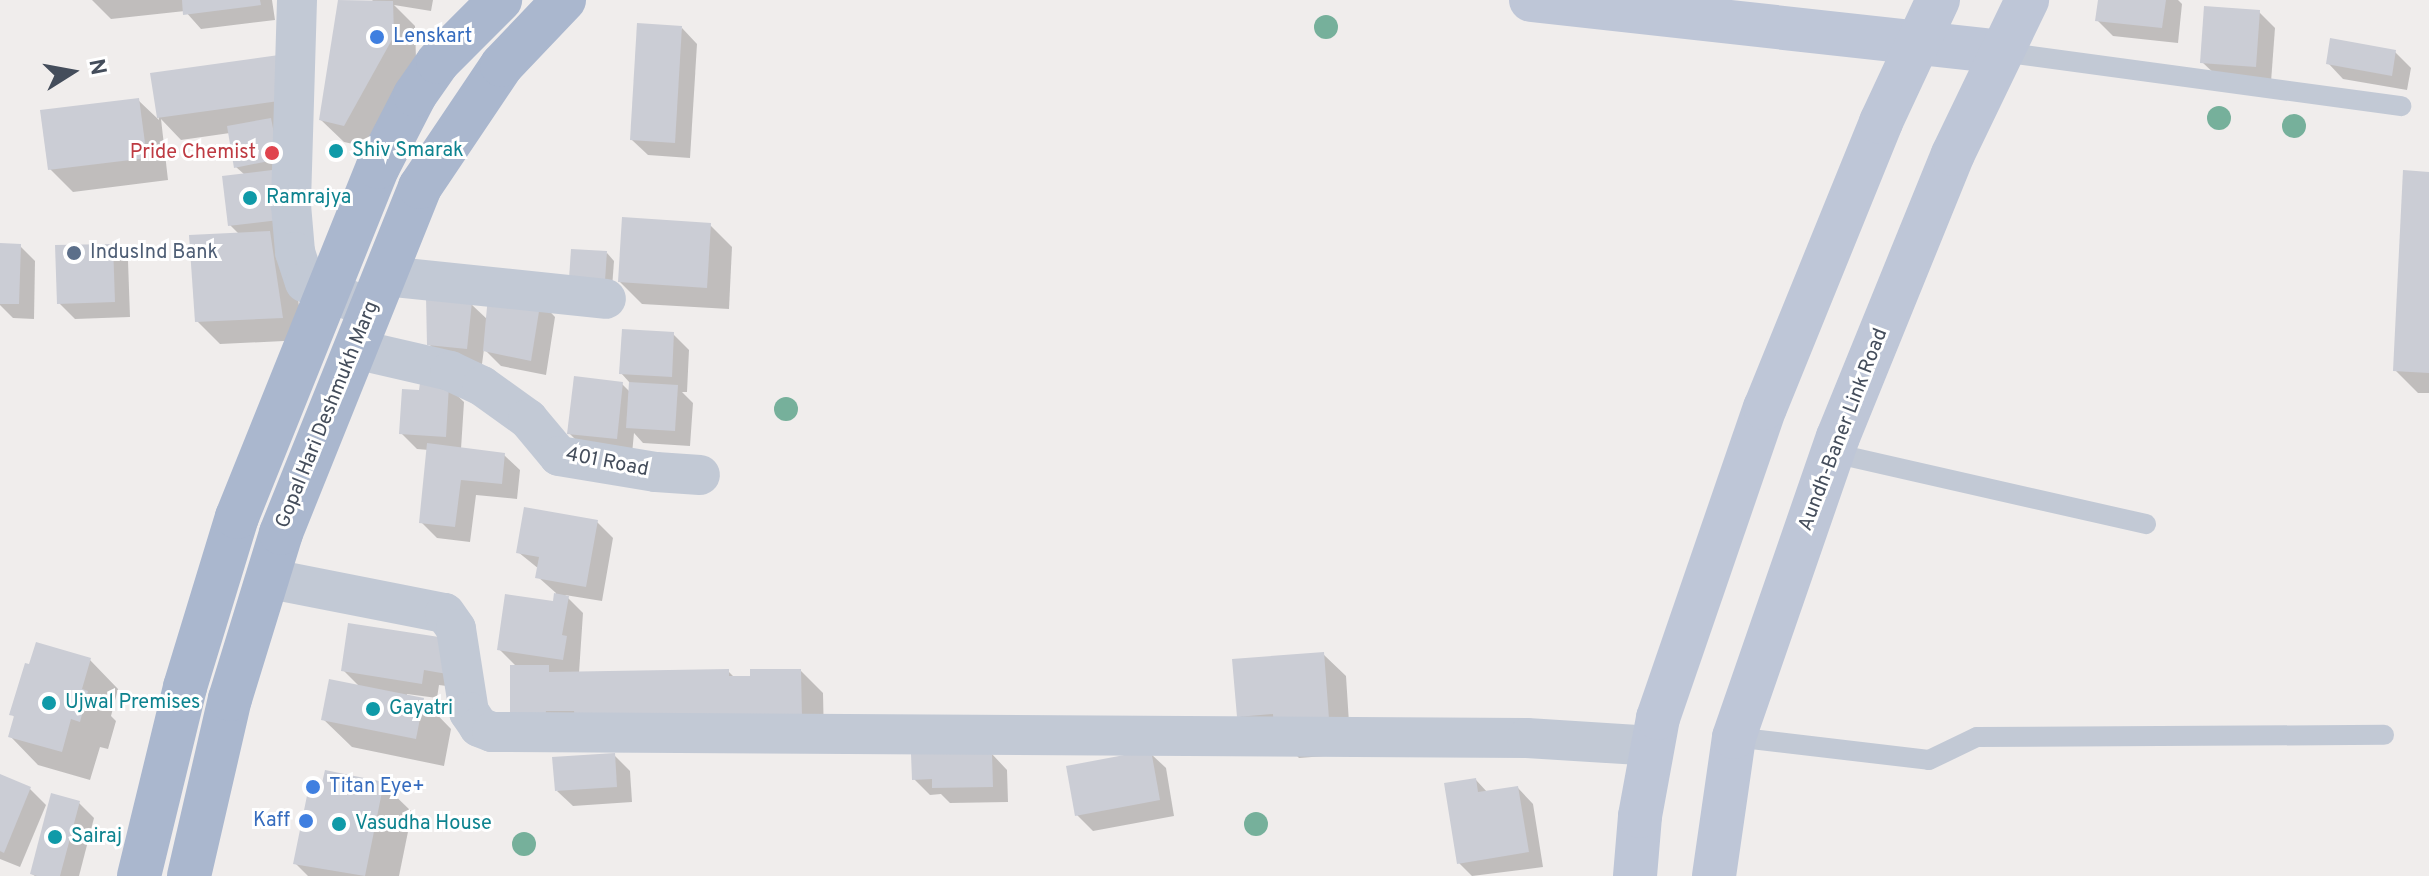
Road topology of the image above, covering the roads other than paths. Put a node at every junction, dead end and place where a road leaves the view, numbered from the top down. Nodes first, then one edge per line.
1 (297, 0) edge
2 (500, 0) edge
3 (564, 0) edge
4 (1531, 0) edge
5 (1938, 0) edge
6 (2027, 0) edge
7 (1919, 42) junction
8 (2001, 52) junction
9 (2401, 106) dead end
10 (327, 293) junction
11 (606, 299) dead end
12 (370, 311) junction
13 (1833, 453) junction
14 (700, 475) dead end
15 (2146, 524) dead end
16 (266, 578) junction
17 (2384, 735) dead end
18 (1734, 737) junction
19 (1653, 746) junction
20 (139, 876) edge
21 (189, 876) edge
22 (1635, 876) edge
23 (1714, 876) edge

1 - 10 street
2 - 10 main road
3 - 12 main road, Gopal Hari Deshmukh Marg
4 - 7 main road
5 - 7 main road
6 - 8 main road, Aundh-Baner Link Road
7 - 8 main road
7 - 19 main road
8 - 9 lane
8 - 13 main road, Aundh-Baner Link Road
10 - 12 street
10 - 20 main road
11 - 12 street
12 - 14 street, 401 Road
12 - 16 main road, Gopal Hari Deshmukh Marg
13 - 15 lane
13 - 18 main road, Aundh-Baner Link Road
16 - 19 street
16 - 21 main road, Gopal Hari Deshmukh Marg
17 - 18 lane
18 - 23 main road, Aundh-Baner Link Road
19 - 22 main road

